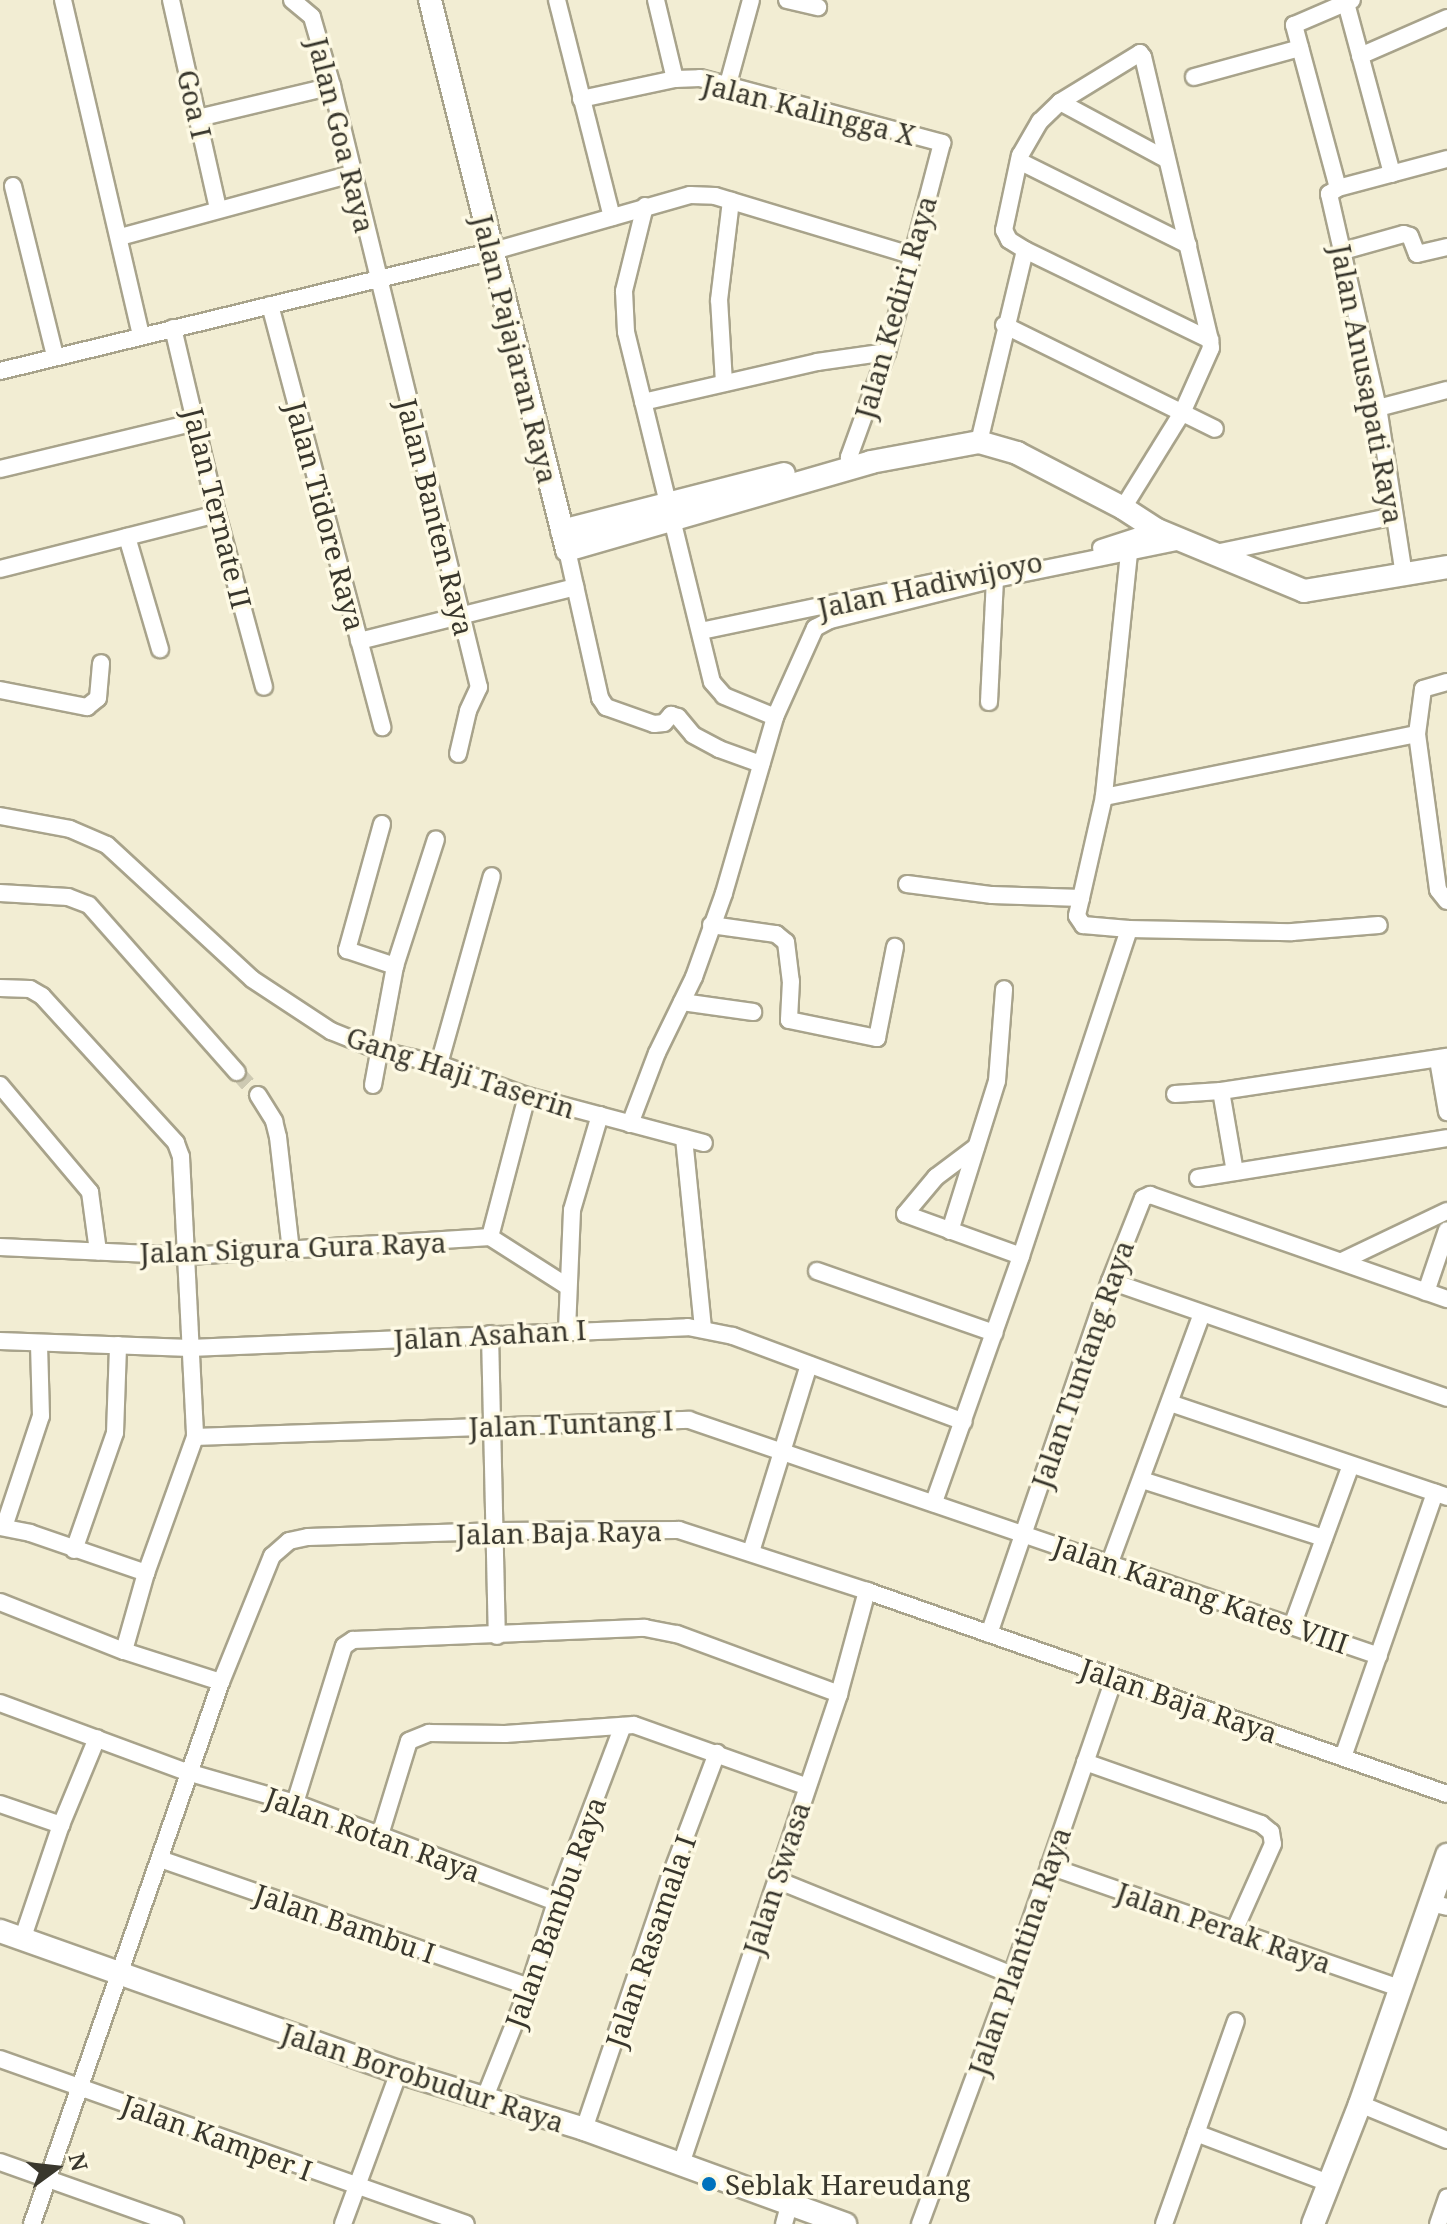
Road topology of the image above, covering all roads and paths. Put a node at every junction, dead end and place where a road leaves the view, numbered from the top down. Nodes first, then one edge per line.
1 (63, 0) edge
2 (171, 0) edge
3 (292, 0) edge
4 (430, 0) edge
5 (557, 0) edge
6 (656, 0) edge
7 (751, 0) edge
8 (787, 0) edge
9 (1349, 1) edge
10 (818, 7) dead end
11 (1447, 18) edge
12 (1300, 48) junction
13 (1360, 56) junction
14 (1194, 77) dead end
15 (675, 79) junction
16 (728, 84) junction
17 (332, 86) junction
18 (581, 99) junction
19 (1060, 102) junction
20 (198, 118) junction
21 (942, 143) joint
22 (1166, 159) junction
23 (1447, 159) edge
24 (1019, 161) junction
25 (352, 174) junction
26 (1392, 174) junction
27 (13, 186) dead end
28 (1334, 191) junction
29 (731, 201) junction
30 (645, 206) junction
31 (218, 208) junction
32 (612, 217) junction
33 (120, 237) junction
34 (1188, 245) junction
35 (1447, 247) edge
36 (1025, 250) junction
37 (1343, 251) junction
38 (490, 252) junction
39 (910, 255) junction
40 (377, 279) junction
41 (270, 305) junction
42 (1004, 325) junction
43 (173, 328) junction
44 (141, 334) junction
45 (1210, 340) junction
46 (887, 352) junction
47 (55, 356) junction
48 (0, 371) edge
49 (724, 383) junction
50 (1447, 390) edge
51 (643, 402) junction
52 (1378, 408) junction
53 (1182, 413) junction
54 (196, 422) junction
55 (1215, 429) dead end
56 (979, 442) junction
57 (857, 463) junction
58 (0, 469) edge
59 (1123, 508) junction
60 (670, 512) junction
61 (217, 514) junction
62 (1394, 516) junction
63 (1157, 530) junction
64 (127, 537) junction
65 (564, 541) junction
66 (1181, 541) junction
67 (1129, 553) junction
68 (1210, 554) junction
69 (1447, 567) edge
70 (0, 569) edge
71 (1404, 575) junction
72 (995, 579) junction
73 (575, 587) junction
74 (461, 616) junction
75 (701, 631) junction
76 (359, 641) junction
77 (160, 649) dead end
78 (101, 663) dead end
79 (1447, 682) edge
80 (264, 687) dead end
81 (0, 690) edge
82 (989, 702) dead end
83 (775, 717) junction
84 (382, 727) dead end
85 (1417, 734) junction
86 (458, 754) dead end
87 (761, 764) junction
88 (1104, 797) junction
89 (0, 816) edge
90 (382, 824) dead end
91 (436, 839) dead end
92 (492, 876) dead end
93 (907, 884) dead end
94 (0, 893) edge
95 (1081, 898) junction
96 (1447, 901) edge
97 (711, 925) junction
98 (1379, 925) dead end
99 (1129, 929) junction
100 (895, 947) dead end
101 (395, 966) junction
102 (0, 988) edge
103 (1004, 989) dead end
104 (682, 1002) junction
105 (753, 1012) dead end
106 (381, 1051) junction
107 (1443, 1058) edge
108 (439, 1064) junction
109 (237, 1072) tunnel mouth
110 (0, 1085) edge
111 (373, 1085) dead end
112 (1221, 1091) junction
113 (1175, 1094) dead end
114 (258, 1095) tunnel mouth
115 (527, 1096) junction
116 (1447, 1112) edge
117 (600, 1115) junction
118 (630, 1124) junction
119 (684, 1138) junction
120 (1447, 1138) edge
121 (704, 1143) dead end
122 (976, 1147) junction
123 (1235, 1172) junction
124 (1198, 1178) dead end
125 (1447, 1211) edge
126 (1447, 1230) edge
127 (950, 1231) junction
128 (490, 1237) junction
129 (0, 1247) edge
130 (98, 1251) junction
131 (291, 1251) junction
132 (188, 1256) junction
133 (1021, 1256) junction
134 (1342, 1261) junction
135 (817, 1271) dead end
136 (1110, 1281) junction
137 (567, 1286) junction
138 (1426, 1292) junction
139 (1447, 1299) edge
140 (1202, 1314) junction
141 (703, 1329) junction
142 (567, 1330) junction
143 (994, 1333) junction
144 (490, 1334) junction
145 (0, 1341) edge
146 (39, 1343) junction
147 (118, 1345) junction
148 (190, 1348) junction
149 (809, 1365) junction
150 (1447, 1398) edge
151 (1170, 1403) junction
152 (964, 1422) junction
153 (493, 1425) junction
154 (195, 1437) junction
155 (780, 1451) junction
156 (1351, 1465) junction
157 (1142, 1480) junction
158 (1441, 1495) edge
159 (934, 1502) junction
160 (2, 1527) edge
161 (495, 1531) junction
162 (1024, 1533) junction
163 (1324, 1538) junction
164 (74, 1550) junction
165 (751, 1552) junction
166 (1109, 1565) junction
167 (146, 1573) junction
168 (867, 1591) junction
169 (0, 1602) edge
170 (1292, 1626) junction
171 (989, 1634) junction
172 (497, 1636) junction
173 (124, 1651) junction
174 (1379, 1656) junction
175 (1114, 1678) junction
176 (221, 1682) junction
177 (839, 1694) junction
178 (0, 1703) edge
179 (623, 1726) junction
180 (97, 1738) junction
181 (717, 1753) junction
182 (1343, 1757) junction
183 (1085, 1762) junction
184 (187, 1772) junction
185 (805, 1786) junction
186 (1447, 1794) edge
187 (295, 1803) junction
188 (0, 1804) edge
189 (61, 1825) junction
190 (380, 1835) junction
191 (1447, 1855) edge
192 (160, 1859) junction
193 (1049, 1866) junction
194 (777, 1880) junction
195 (556, 1902) junction
196 (1438, 1905) edge
197 (0, 1931) edge
198 (1234, 1931) junction
199 (22, 1940) junction
200 (119, 1975) junction
201 (1012, 1975) junction
202 (529, 1987) junction
203 (1400, 1988) junction
204 (1236, 2021) dead end
205 (0, 2059) edge
206 (399, 2072) junction
207 (78, 2087) junction
208 (485, 2097) junction
209 (1360, 2104) junction
210 (584, 2129) junction
211 (1196, 2133) junction
212 (1447, 2140) edge
213 (0, 2162) edge
214 (681, 2164) junction
215 (49, 2177) junction
216 (1328, 2183) junction
217 (356, 2187) junction
218 (1447, 2198) edge
219 (790, 2202) junction
220 (147, 2219) edge
221 (32, 2224) edge
222 (175, 2224) edge
223 (343, 2224) edge
224 (466, 2224) edge
225 (784, 2224) edge
226 (845, 2224) edge
227 (920, 2224) edge
228 (1164, 2224) edge
229 (1313, 2224) edge
230 (1438, 2224) edge

1 - 33 street
2 - 20 street, Goa I
3 - 17 street, Jalan Goa Raya
4 - 38 street, Jalan Pajajaran Raya
5 - 18 street
6 - 15 street
7 - 16 street
8 - 10 street
9 - 12 street
9 - 13 street
11 - 13 street
12 - 14 street
12 - 28 street, Jalan Anusapati Raya
13 - 26 street
15 - 16 street, Jalan Kalingga X
15 - 18 street, Jalan Kalingga X
16 - 21 street, Jalan Kalingga X
17 - 20 street
17 - 25 street, Jalan Goa Raya
18 - 32 street
19 - 22 street
19 - 22 street
19 - 24 street
20 - 31 street, Goa I
21 - 39 street, Jalan Kediri Raya
22 - 34 street
23 - 26 street
24 - 34 street
24 - 36 street
25 - 31 street
25 - 40 street, Jalan Goa Raya
26 - 28 street
27 - 47 street
28 - 37 street, Jalan Anusapati Raya
29 - 30 street
29 - 39 street
29 - 49 street
30 - 32 street
30 - 51 street
31 - 33 street
32 - 38 street
33 - 44 street
34 - 45 street
35 - 37 street
36 - 42 street
36 - 45 street
37 - 52 street, Jalan Anusapati Raya
38 - 40 street
38 - 65 street, Jalan Pajajaran Raya
39 - 46 street, Jalan Kediri Raya
40 - 41 street
40 - 74 street, Jalan Banten Raya
41 - 43 street
41 - 76 street, Jalan Tidore Raya
42 - 53 street
42 - 56 street
43 - 44 street
43 - 54 street, Jalan Ternate II
44 - 47 street
45 - 53 street
46 - 49 street
46 - 57 street, Jalan Kediri Raya
47 - 48 street
49 - 51 street
50 - 52 street
51 - 60 street
52 - 62 street, Jalan Anusapati Raya
53 - 55 street
53 - 59 street
54 - 58 street
54 - 61 street, Jalan Ternate II
56 - 57 street
56 - 59 street
57 - 60 street
59 - 63 street
60 - 65 street
60 - 75 street
61 - 64 street
61 - 80 street, Jalan Ternate II
62 - 68 street
62 - 71 street, Jalan Anusapati Raya
63 - 66 street
63 - 75 street, Jalan Hadiwijoyo
64 - 70 street
64 - 77 street
65 - 73 street, Jalan Pajajaran Raya
66 - 67 street
66 - 68 street
67 - 72 street
67 - 88 street
68 - 71 street
69 - 71 street
72 - 82 street
72 - 83 street
73 - 74 street
73 - 87 street, Jalan Pajajaran Raya
74 - 76 street
74 - 86 street, Jalan Banten Raya
75 - 83 street
76 - 84 street, Jalan Tidore Raya
78 - 81 street
79 - 85 street
83 - 87 street
85 - 88 street
85 - 96 street
87 - 97 street
88 - 95 street
89 - 106 street, Gang Haji Taserin
90 - 101 street
91 - 101 street
92 - 108 street
93 - 95 street
94 - 109 street
95 - 99 street
97 - 100 street
97 - 104 street
98 - 99 street
99 - 133 street
101 - 106 street
102 - 132 street
103 - 122 street
104 - 105 street
104 - 118 street
106 - 108 street, Gang Haji Taserin
106 - 111 street
107 - 112 street
107 - 116 street
108 - 115 street, Gang Haji Taserin
110 - 130 street
112 - 113 street
112 - 123 street
114 - 131 street
115 - 117 street, Gang Haji Taserin
115 - 128 street
117 - 118 street, Gang Haji Taserin
117 - 137 street
118 - 119 street, Gang Haji Taserin
119 - 121 street, Gang Haji Taserin
119 - 141 street
120 - 123 street
122 - 127 street
122 - 127 street
123 - 124 street
125 - 134 street
126 - 138 street
127 - 133 street
128 - 131 street, Jalan Sigura Gura Raya
128 - 137 street
129 - 130 street, Jalan Sigura Gura Raya
130 - 132 street, Jalan Sigura Gura Raya
131 - 132 street, Jalan Sigura Gura Raya
132 - 148 street
133 - 143 street
134 - 136 street, Jalan Tuntang Raya
134 - 138 street
135 - 143 street
136 - 140 street
136 - 162 street, Jalan Tuntang Raya
137 - 142 street
138 - 139 street
140 - 150 street
140 - 151 street
141 - 142 street, Jalan Asahan I
141 - 149 street, Jalan Asahan I
142 - 144 street, Jalan Asahan I
143 - 152 street
144 - 148 street, Jalan Asahan I
144 - 153 street
145 - 146 street, Jalan Asahan I
146 - 147 street, Jalan Asahan I
146 - 160 street
147 - 148 street, Jalan Asahan I
147 - 164 street
148 - 154 street
149 - 152 street, Jalan Asahan I
149 - 155 street
151 - 156 street
151 - 157 street
152 - 159 street
153 - 154 street, Jalan Tuntang I
153 - 155 street, Jalan Tuntang I
153 - 161 street
154 - 167 street
155 - 159 street, Jalan Tuntang I
155 - 165 street
156 - 158 street
156 - 163 street
157 - 163 street
157 - 166 street
158 - 174 street
159 - 162 street, Jalan Tuntang I
160 - 164 street
161 - 165 street, Jalan Baja Raya
161 - 172 street
161 - 176 street, Jalan Baja Raya
162 - 166 street, Jalan Karang Kates VIII
162 - 171 street, Jalan Tuntang Raya
163 - 170 street
164 - 167 street
165 - 168 street, Jalan Baja Raya
166 - 170 street, Jalan Karang Kates VIII
167 - 173 street
168 - 171 street, Jalan Baja Raya
168 - 177 street, Jalan Swasa
169 - 173 street
170 - 174 street, Jalan Karang Kates VIII
171 - 175 street, Jalan Baja Raya
172 - 177 street
172 - 187 street
173 - 176 street
174 - 182 street
175 - 182 street, Jalan Baja Raya
175 - 183 street, Jalan Plantina Raya
176 - 184 street, Jalan Baja Raya
177 - 185 street, Jalan Swasa
178 - 180 street, Jalan Rotan Raya
179 - 181 street
179 - 190 street
179 - 195 street, Jalan Bambu Raya
180 - 184 street, Jalan Rotan Raya
180 - 189 street
181 - 185 street
181 - 210 street, Jalan Rasamala I
182 - 186 street, Jalan Baja Raya
183 - 193 street, Jalan Plantina Raya
183 - 198 street
184 - 187 street, Jalan Rotan Raya
184 - 192 street, Jalan Baja Raya
185 - 194 street, Jalan Swasa
187 - 190 street, Jalan Rotan Raya
188 - 189 street
189 - 199 street
190 - 195 street, Jalan Rotan Raya
191 - 196 street
192 - 200 street, Jalan Baja Raya
192 - 202 street, Jalan Bambu I
193 - 198 street, Jalan Perak Raya
193 - 201 street, Jalan Plantina Raya
194 - 201 street
194 - 214 street, Jalan Swasa
195 - 202 street, Jalan Bambu Raya
196 - 203 street
197 - 199 street, Jalan Borobudur Raya
198 - 203 street, Jalan Perak Raya
199 - 200 street, Jalan Borobudur Raya
200 - 206 street, Jalan Borobudur Raya
200 - 207 street, Jalan Baja Raya
201 - 227 street, Jalan Plantina Raya
202 - 208 street, Jalan Bambu Raya
203 - 209 street
204 - 211 street
205 - 207 street, Jalan Kamper I
206 - 208 street, Jalan Borobudur Raya
206 - 217 street
207 - 215 street, Jalan Baja Raya
207 - 217 street, Jalan Kamper I
208 - 210 street, Jalan Borobudur Raya
209 - 212 street
209 - 216 street
210 - 214 street, Jalan Borobudur Raya
211 - 216 street
211 - 228 street
213 - 215 street
214 - 219 street, Jalan Borobudur Raya
215 - 220 street
215 - 221 street, Jalan Baja Raya
216 - 229 street
217 - 223 street
217 - 224 street, Jalan Kamper I
218 - 230 street
219 - 225 street
219 - 226 street, Jalan Borobudur Raya
220 - 222 street

